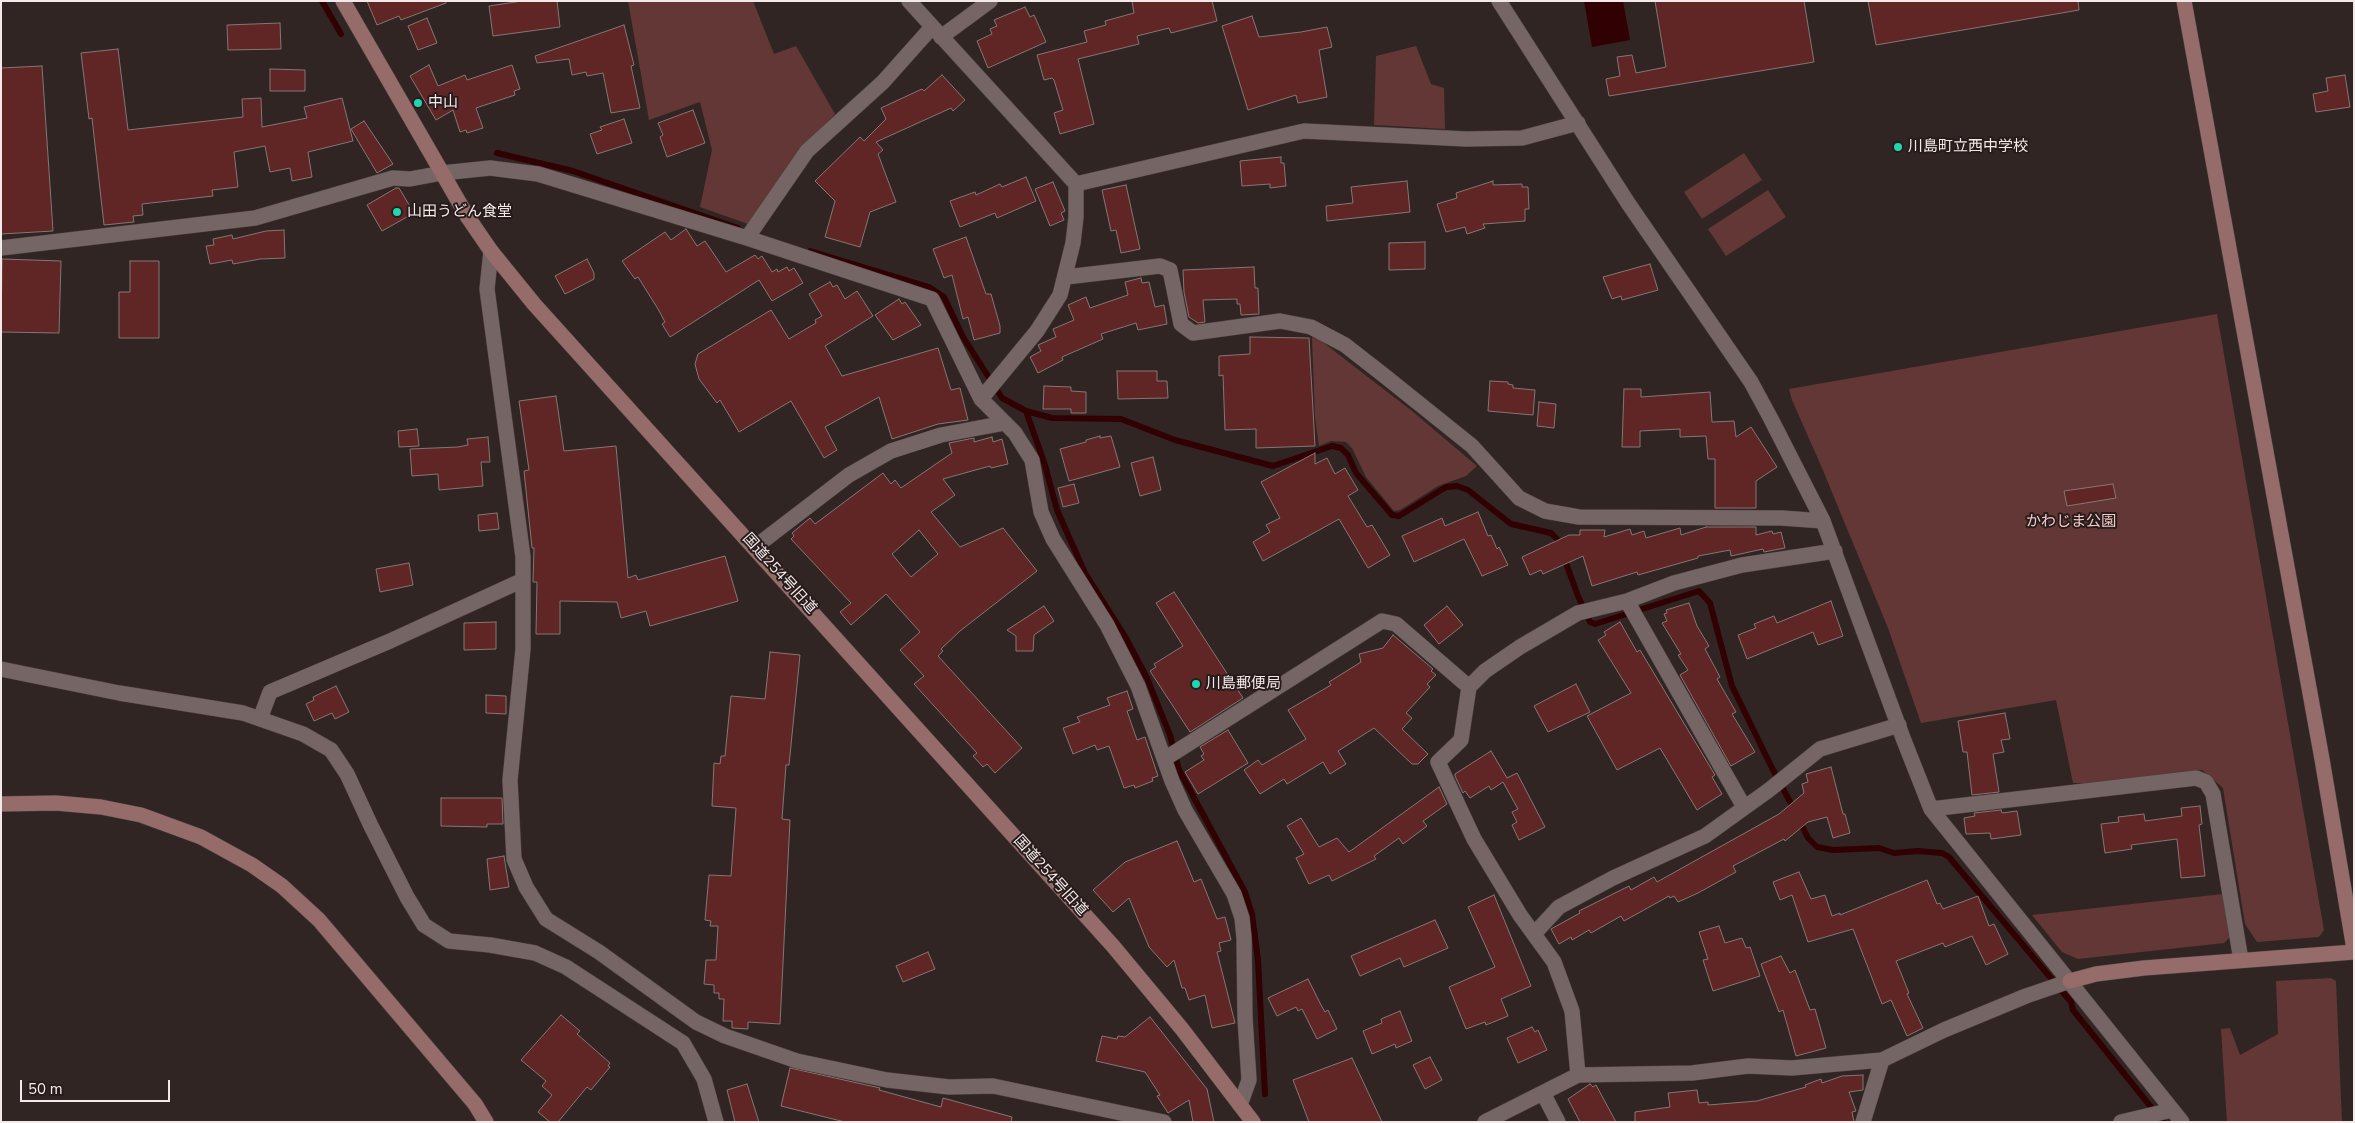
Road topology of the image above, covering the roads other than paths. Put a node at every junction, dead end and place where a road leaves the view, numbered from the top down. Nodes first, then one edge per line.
1 (343, 1) edge
2 (909, 1) edge
3 (990, 1) edge
4 (1499, 1) edge
5 (2184, 1) edge
6 (936, 32) junction
7 (1578, 123) junction
8 (442, 173) junction
9 (1076, 184) junction
10 (746, 238) junction
11 (1, 248) edge
12 (491, 251) junction
13 (1066, 277) junction
14 (982, 399) junction
15 (1004, 423) junction
16 (1823, 521) junction
17 (756, 547) junction
18 (1835, 551) junction
19 (524, 580) junction
20 (1626, 601) junction
21 (1, 669) edge
22 (1468, 687) junction
23 (260, 719) junction
24 (1899, 725) junction
25 (1166, 758) junction
26 (1, 804) edge
27 (1744, 807) junction
28 (1932, 809) junction
29 (1534, 934) junction
30 (2354, 951) edge
31 (2241, 960) junction
32 (2070, 981) junction
33 (696, 1022) junction
34 (682, 1043) junction
35 (1882, 1060) junction
36 (1578, 1075) junction
37 (1542, 1093) junction
38 (1240, 1105) junction
39 (2166, 1115) edge
40 (486, 1122) edge
41 (716, 1122) edge
42 (1164, 1122) edge
43 (1253, 1122) edge
44 (1485, 1122) edge
45 (1558, 1122) edge
46 (1863, 1122) edge
47 (2121, 1122) edge

1 - 8 street, 国道254号旧道
2 - 6 street
3 - 6 street
4 - 7 street
5 - 30 street
6 - 9 street
6 - 10 street
7 - 9 street
7 - 16 street
8 - 10 street
8 - 11 street
8 - 12 street, 国道254号旧道
9 - 13 street
10 - 14 street
12 - 17 street, 国道254号旧道
12 - 19 street
13 - 14 street
13 - 16 street
14 - 15 street
15 - 17 street
15 - 25 street
16 - 18 street
17 - 38 street, 国道254号旧道
18 - 20 street
18 - 24 street
19 - 23 street
19 - 33 street
20 - 22 street
20 - 27 street
21 - 23 street
22 - 25 street
22 - 29 street
23 - 34 street
24 - 27 street
24 - 28 street
25 - 38 street
26 - 40 street
27 - 29 street
28 - 31 street
28 - 32 street
29 - 36 street
30 - 31 street
31 - 32 street
32 - 35 street
32 - 39 street
33 - 34 street
33 - 42 street
34 - 41 street
35 - 36 street
35 - 46 street
36 - 37 street
37 - 44 street
37 - 45 street
38 - 43 street, 国道254号旧道
39 - 47 street

